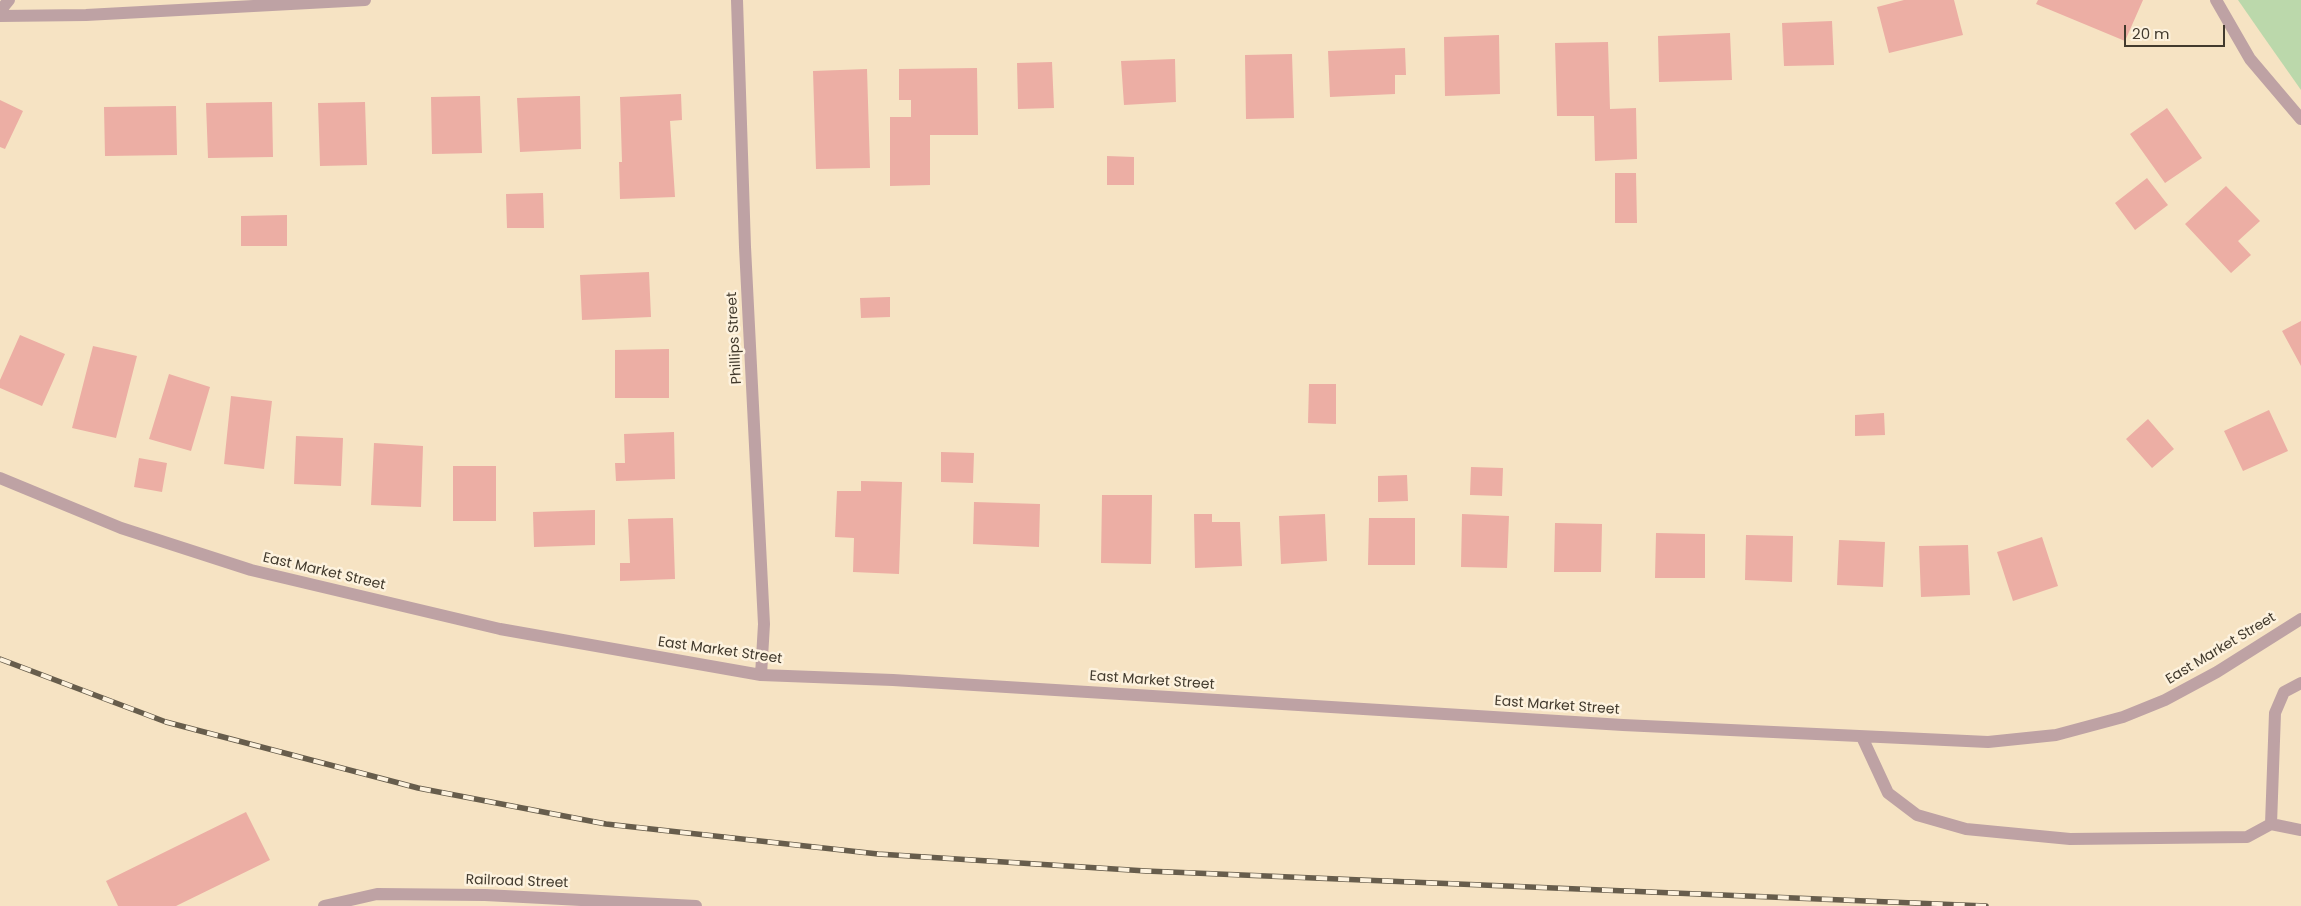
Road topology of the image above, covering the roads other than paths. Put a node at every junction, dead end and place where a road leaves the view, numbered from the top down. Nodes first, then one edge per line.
1 (9, 0) edge
2 (365, 0) edge
3 (737, 0) edge
4 (2216, 0) edge
5 (0, 11) edge
6 (0, 16) edge
7 (2301, 119) edge
8 (0, 478) edge
9 (2301, 619) edge
10 (761, 675) junction
11 (2301, 683) edge
12 (1862, 737) junction
13 (2271, 824) junction
14 (2301, 830) edge
15 (331, 904) edge
16 (696, 906) edge

1 - 5 street
2 - 6 street
3 - 10 street, Phillips Street
4 - 7 street
8 - 10 street, East Market Street
9 - 12 street, East Market Street
10 - 12 street, East Market Street
11 - 13 street
12 - 13 street
13 - 14 street
15 - 16 street, Railroad Street

